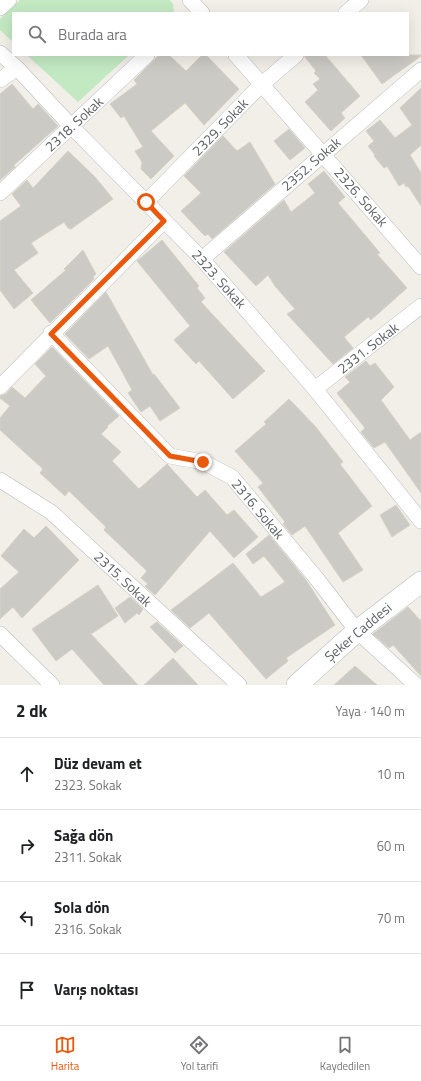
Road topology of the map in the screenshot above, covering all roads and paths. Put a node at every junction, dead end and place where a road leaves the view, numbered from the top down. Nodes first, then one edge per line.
1 (9, 0) edge
2 (361, 0) edge
3 (0, 8) edge
4 (347, 12) edge
5 (0, 53) edge
6 (146, 56) edge
7 (237, 56) edge
8 (295, 56) edge
9 (17, 68) junction
10 (421, 70) edge
11 (0, 80) edge
12 (261, 85) junction
13 (71, 126) junction
14 (323, 153) junction
15 (0, 192) edge
16 (146, 202) junction
17 (164, 221) junction
18 (202, 259) junction
19 (421, 267) edge
20 (421, 306) edge
21 (51, 334) junction
22 (0, 386) edge
23 (315, 390) junction
24 (0, 480) edge
25 (421, 521) edge
26 (421, 582) edge
27 (357, 631) junction
28 (0, 634) edge
29 (52, 685) edge
30 (239, 685) edge
31 (297, 685) edge
32 (416, 685) edge

1 - 3 street
2 - 4 street
5 - 9 street, 2323. Sokak
6 - 13 street, 2318. Sokak
7 - 12 street, 2326. Sokak
8 - 12 street, 2329. Sokak
9 - 11 street
9 - 13 street, 2323. Sokak
10 - 14 street, 2352. Sokak
12 - 14 street, 2326. Sokak
12 - 16 street, 2329. Sokak
13 - 15 street, 2318. Sokak
13 - 16 street, 2323. Sokak
14 - 18 street, 2352. Sokak
14 - 19 street, 2326. Sokak
16 - 17 street, 2323. Sokak
17 - 18 street, 2323. Sokak
17 - 21 street
18 - 23 street, 2323. Sokak
20 - 23 street, 2331. Sokak
21 - 22 street
21 - 27 street, 2316. Sokak
23 - 25 street, 2323. Sokak
24 - 30 street, 2315. Sokak
26 - 27 street, Şeker Caddesi
27 - 31 street, Şeker Caddesi
27 - 32 street, 2316. Sokak
28 - 29 street

